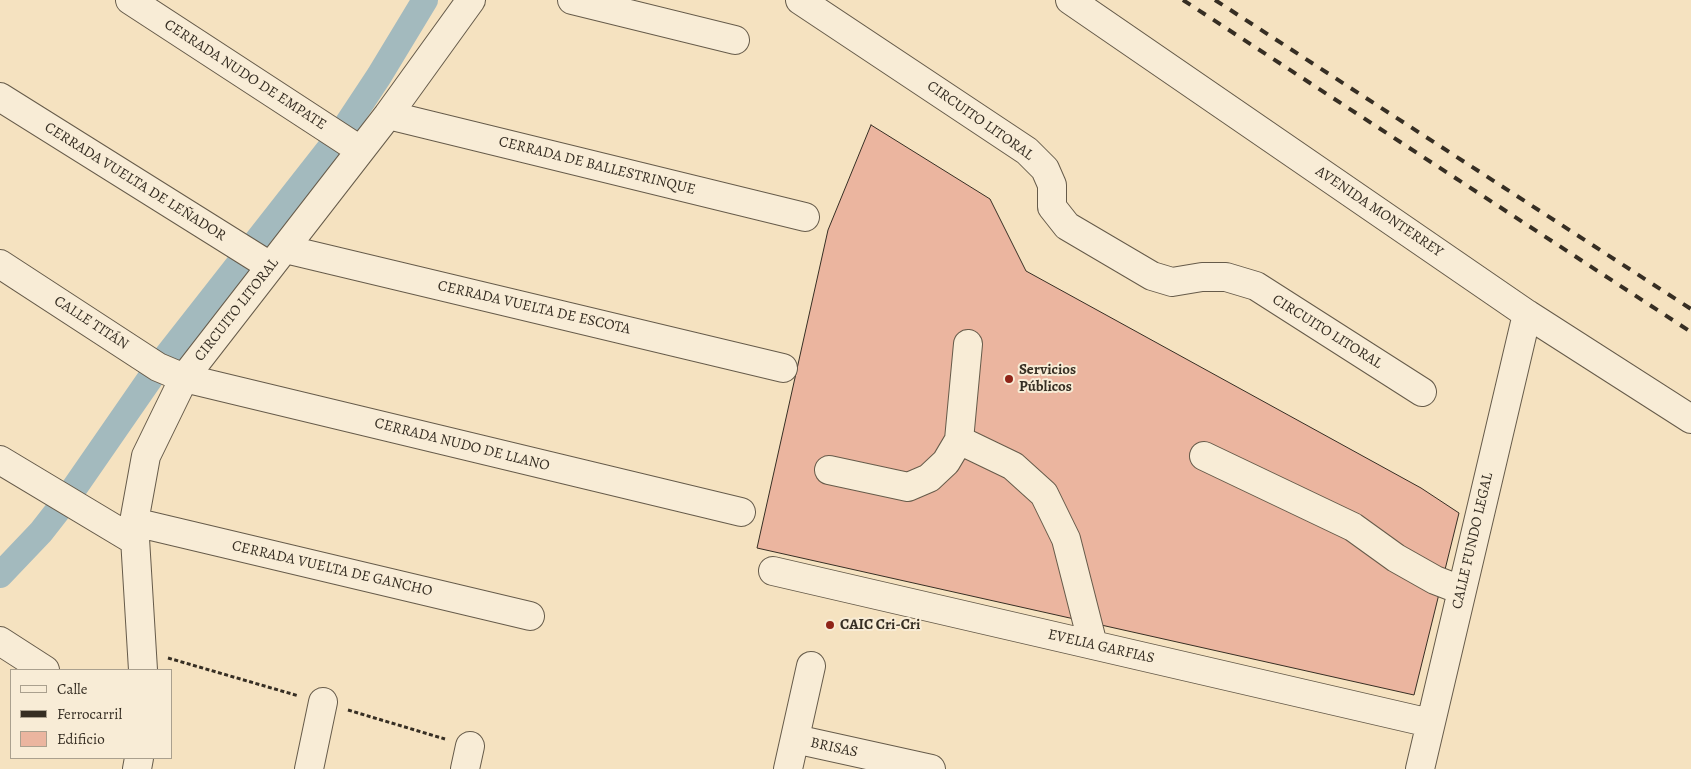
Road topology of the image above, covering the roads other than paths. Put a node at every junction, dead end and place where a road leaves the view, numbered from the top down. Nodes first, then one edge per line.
1 (130, 0) edge
2 (471, 0) edge
3 (572, 0) edge
4 (800, 0) edge
5 (1070, 0) edge
6 (734, 40) dead end
7 (0, 97) edge
8 (388, 115) junction
9 (360, 150) junction
10 (805, 217) dead end
11 (278, 257) junction
12 (0, 264) edge
13 (1527, 314) junction
14 (968, 344) dead end
15 (783, 368) dead end
16 (184, 378) junction
17 (1422, 392) dead end
18 (1691, 419) edge
19 (959, 440) junction
20 (1204, 456) dead end
21 (0, 460) edge
22 (828, 470) dead end
23 (741, 512) dead end
24 (135, 532) junction
25 (773, 571) dead end
26 (1461, 590) junction
27 (530, 616) dead end
28 (0, 640) edge
29 (1093, 645) junction
30 (811, 666) dead end
31 (44, 669) edge
32 (143, 669) edge
33 (323, 702) dead end
34 (1430, 723) junction
35 (795, 739) junction
36 (309, 769) edge
37 (788, 769) edge
38 (931, 769) edge
39 (1420, 769) edge

1 - 9 street, CERRADA NUDO DE EMPATE
2 - 8 street, CIRCUITO LITORAL
3 - 6 street
4 - 17 street, CIRCUITO LITORAL
5 - 13 street, AVENIDA MONTERREY
7 - 11 street, CERRADA VUELTA DE LEÑADOR
8 - 9 street, CIRCUITO LITORAL
8 - 10 street, CERRADA DE BALLESTRINQUE
9 - 11 street, CIRCUITO LITORAL
11 - 15 street, CERRADA VUELTA DE ESCOTA
11 - 16 street, CIRCUITO LITORAL
12 - 16 street, CALLE TITÁN
13 - 18 street, AVENIDA MONTERREY
13 - 26 street, CALLE FUNDO LEGAL
14 - 19 street
16 - 23 street, CERRADA NUDO DE LLANO
16 - 24 street, CIRCUITO LITORAL
19 - 22 street
19 - 29 street
20 - 26 street
21 - 24 street, CERRADA VUELTA DE GANCHO
24 - 27 street, CERRADA VUELTA DE GANCHO
24 - 32 street, CIRCUITO LITORAL
25 - 29 street, EVELIA GARFIAS
26 - 34 street, CALLE FUNDO LEGAL
28 - 31 street
29 - 34 street, EVELIA GARFIAS
30 - 35 street
33 - 36 street
34 - 39 street, CALLE FUNDO LEGAL
35 - 37 street
35 - 38 street, BRISAS

